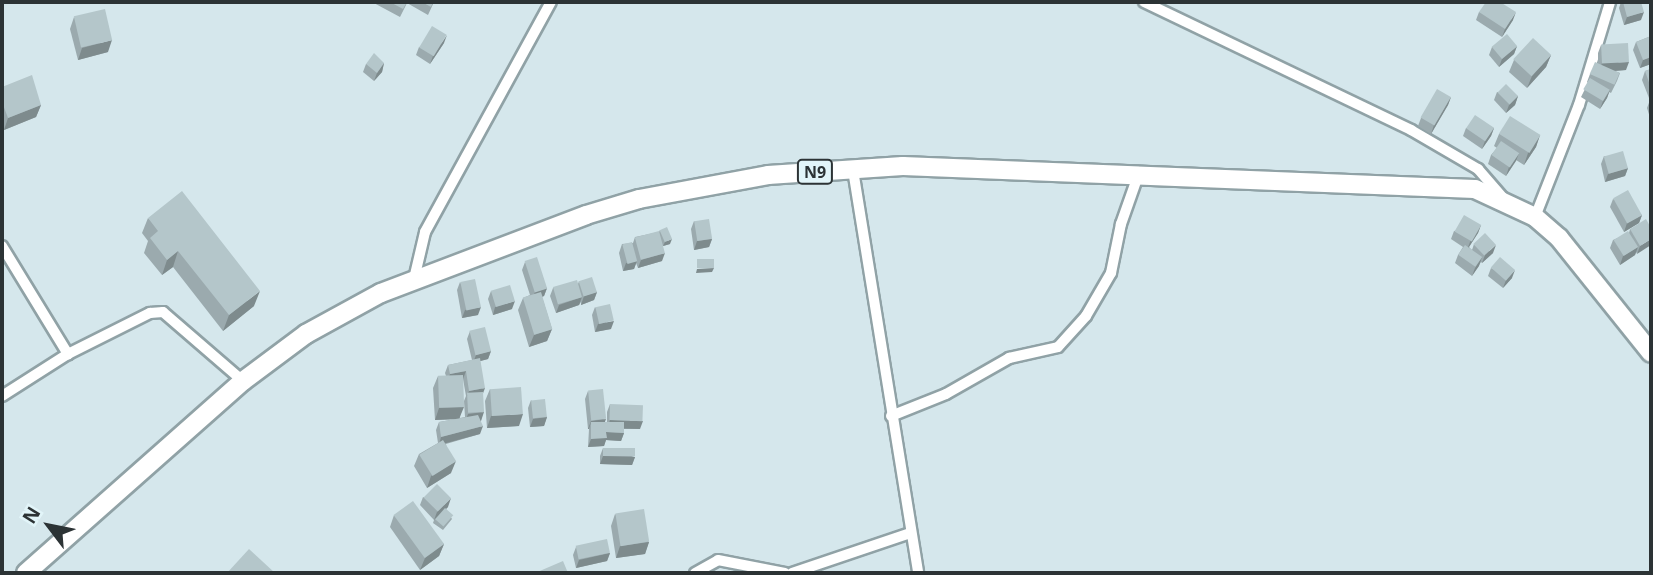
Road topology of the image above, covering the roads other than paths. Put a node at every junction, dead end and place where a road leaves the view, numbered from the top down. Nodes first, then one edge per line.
1 (551, 2) edge
2 (1144, 2) edge
3 (1610, 2) edge
4 (853, 170) junction
5 (1139, 173) junction
6 (1503, 198) junction
7 (1535, 217) junction
8 (2, 246) edge
9 (414, 279) junction
10 (1651, 353) edge
11 (68, 354) junction
12 (243, 381) junction
13 (2, 396) edge
14 (891, 416) junction
15 (910, 533) junction
16 (26, 573) edge
17 (695, 573) edge
18 (785, 573) edge
19 (792, 573) edge
20 (918, 573) edge

1 - 9 street
2 - 6 street
3 - 7 street
4 - 5 highway, N9
4 - 9 highway, N9
4 - 14 street
5 - 6 highway, N9
5 - 14 street
6 - 7 highway, N9
7 - 10 highway, N9
8 - 11 street
9 - 12 highway, N9
11 - 12 street
11 - 13 street
12 - 16 highway, N9
14 - 15 street
15 - 19 street
15 - 20 street
17 - 18 street

